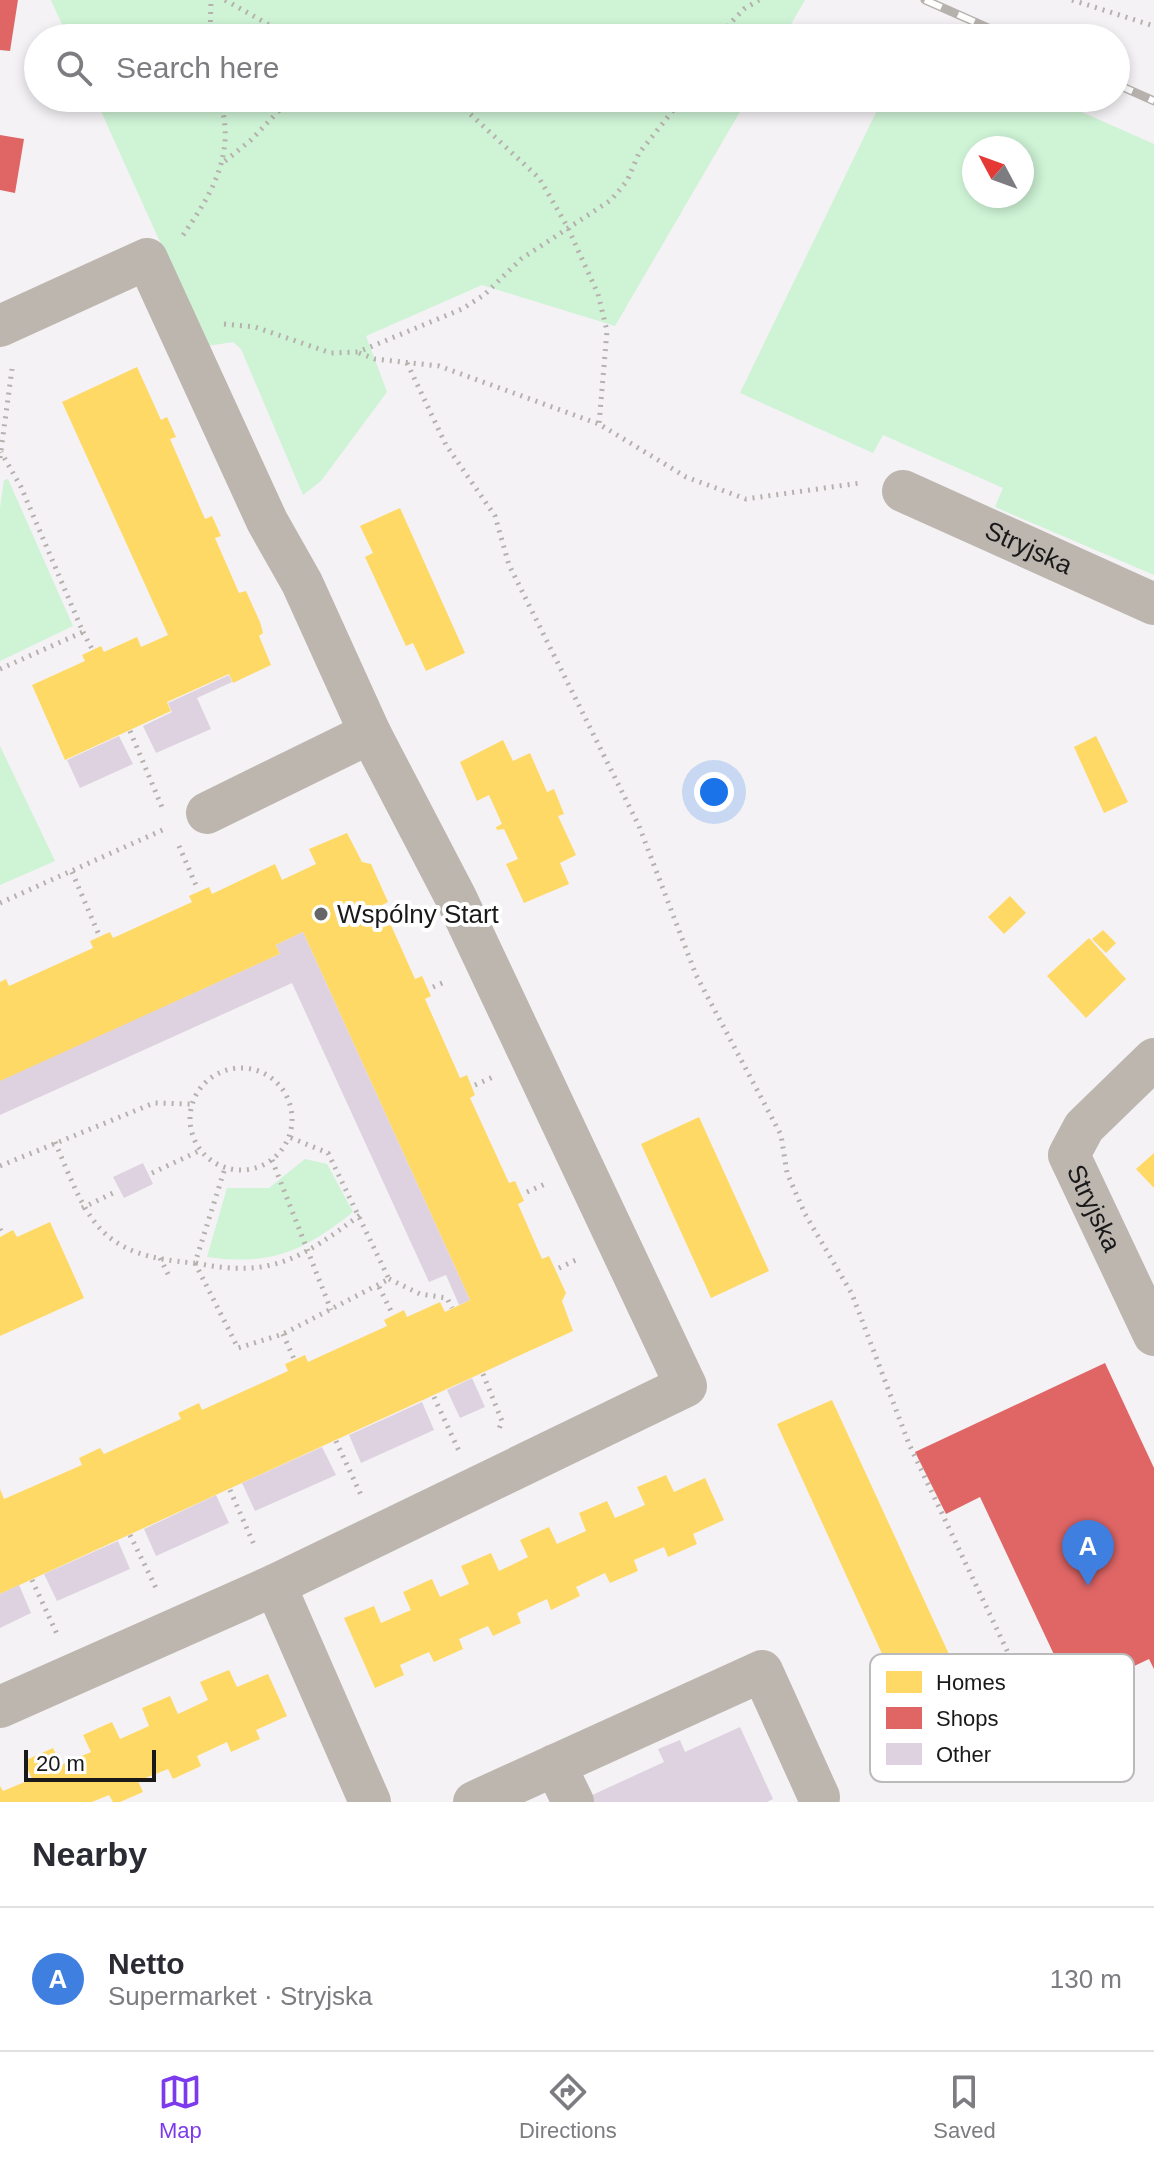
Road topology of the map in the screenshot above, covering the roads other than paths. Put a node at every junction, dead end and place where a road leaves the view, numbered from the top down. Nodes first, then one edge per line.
1 (0, 326) edge
2 (903, 491) road end
3 (1154, 604) edge
4 (370, 733) junction
5 (188, 820) road end
6 (1154, 1059) edge
7 (1154, 1335) edge
8 (266, 1567) junction
9 (0, 1707) edge
10 (555, 1765) junction
11 (819, 1797) dead end
12 (370, 1802) edge
13 (474, 1802) edge
14 (573, 1802) edge

1 - 4 street
2 - 3 street, Stryjska
4 - 5 street
4 - 8 street
6 - 7 street, Stryjska
8 - 9 street
8 - 12 street
10 - 11 street
10 - 13 street
10 - 14 street

